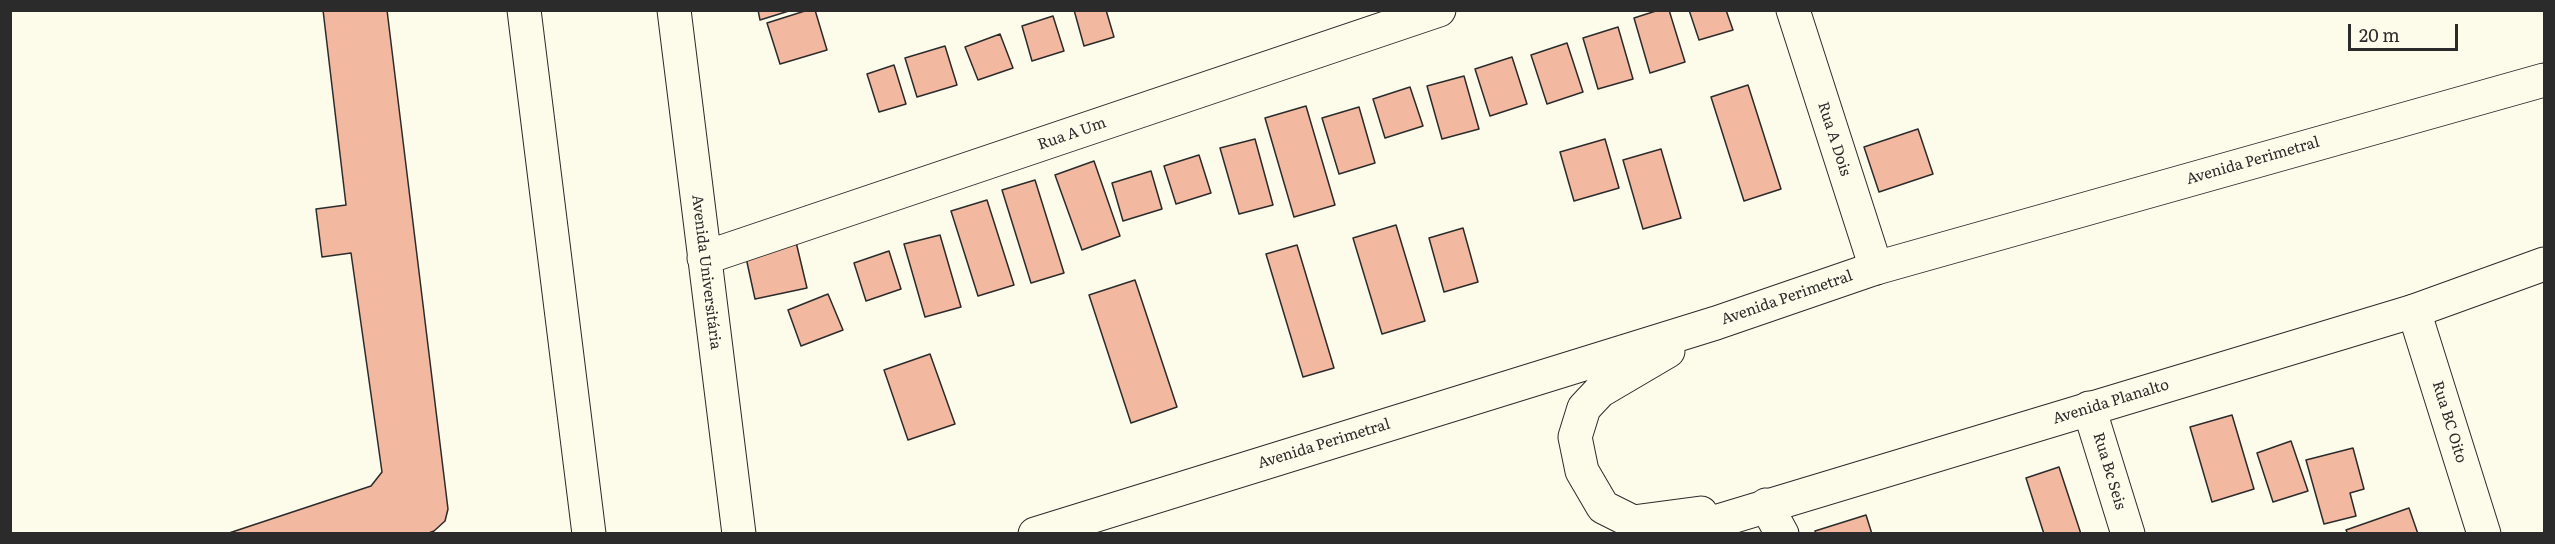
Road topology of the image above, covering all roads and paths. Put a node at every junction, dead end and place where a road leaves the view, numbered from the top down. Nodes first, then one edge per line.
1 (525, 10) edge
2 (674, 10) edge
3 (1439, 10) edge
4 (1793, 10) edge
5 (2543, 81) edge
6 (704, 258) junction
7 (2544, 264) edge
8 (1876, 268) junction
9 (2414, 311) junction
10 (1716, 322) junction
11 (2089, 408) junction
12 (1766, 505) junction
13 (590, 534) edge
14 (739, 534) edge
15 (1035, 534) edge
16 (1675, 534) edge
17 (1782, 534) edge
18 (2128, 534) edge
19 (2484, 534) edge

1 - 13 main road
2 - 6 main road, Avenida Universitária
3 - 6 main road, Rua A Um
4 - 8 main road, Rua A Dois
5 - 8 main road, Avenida Perimetral
6 - 14 main road, Avenida Universitária
7 - 9 main road, Avenida Planalto
8 - 10 main road, Avenida Perimetral
9 - 11 main road, Avenida Planalto
9 - 19 main road, Rua BC Oito
10 - 12 main road
10 - 15 main road, Avenida Perimetral
11 - 12 main road, Avenida Planalto
11 - 18 main road, Rua Bc Seis
12 - 16 main road, Avenida Planalto
12 - 17 main road

